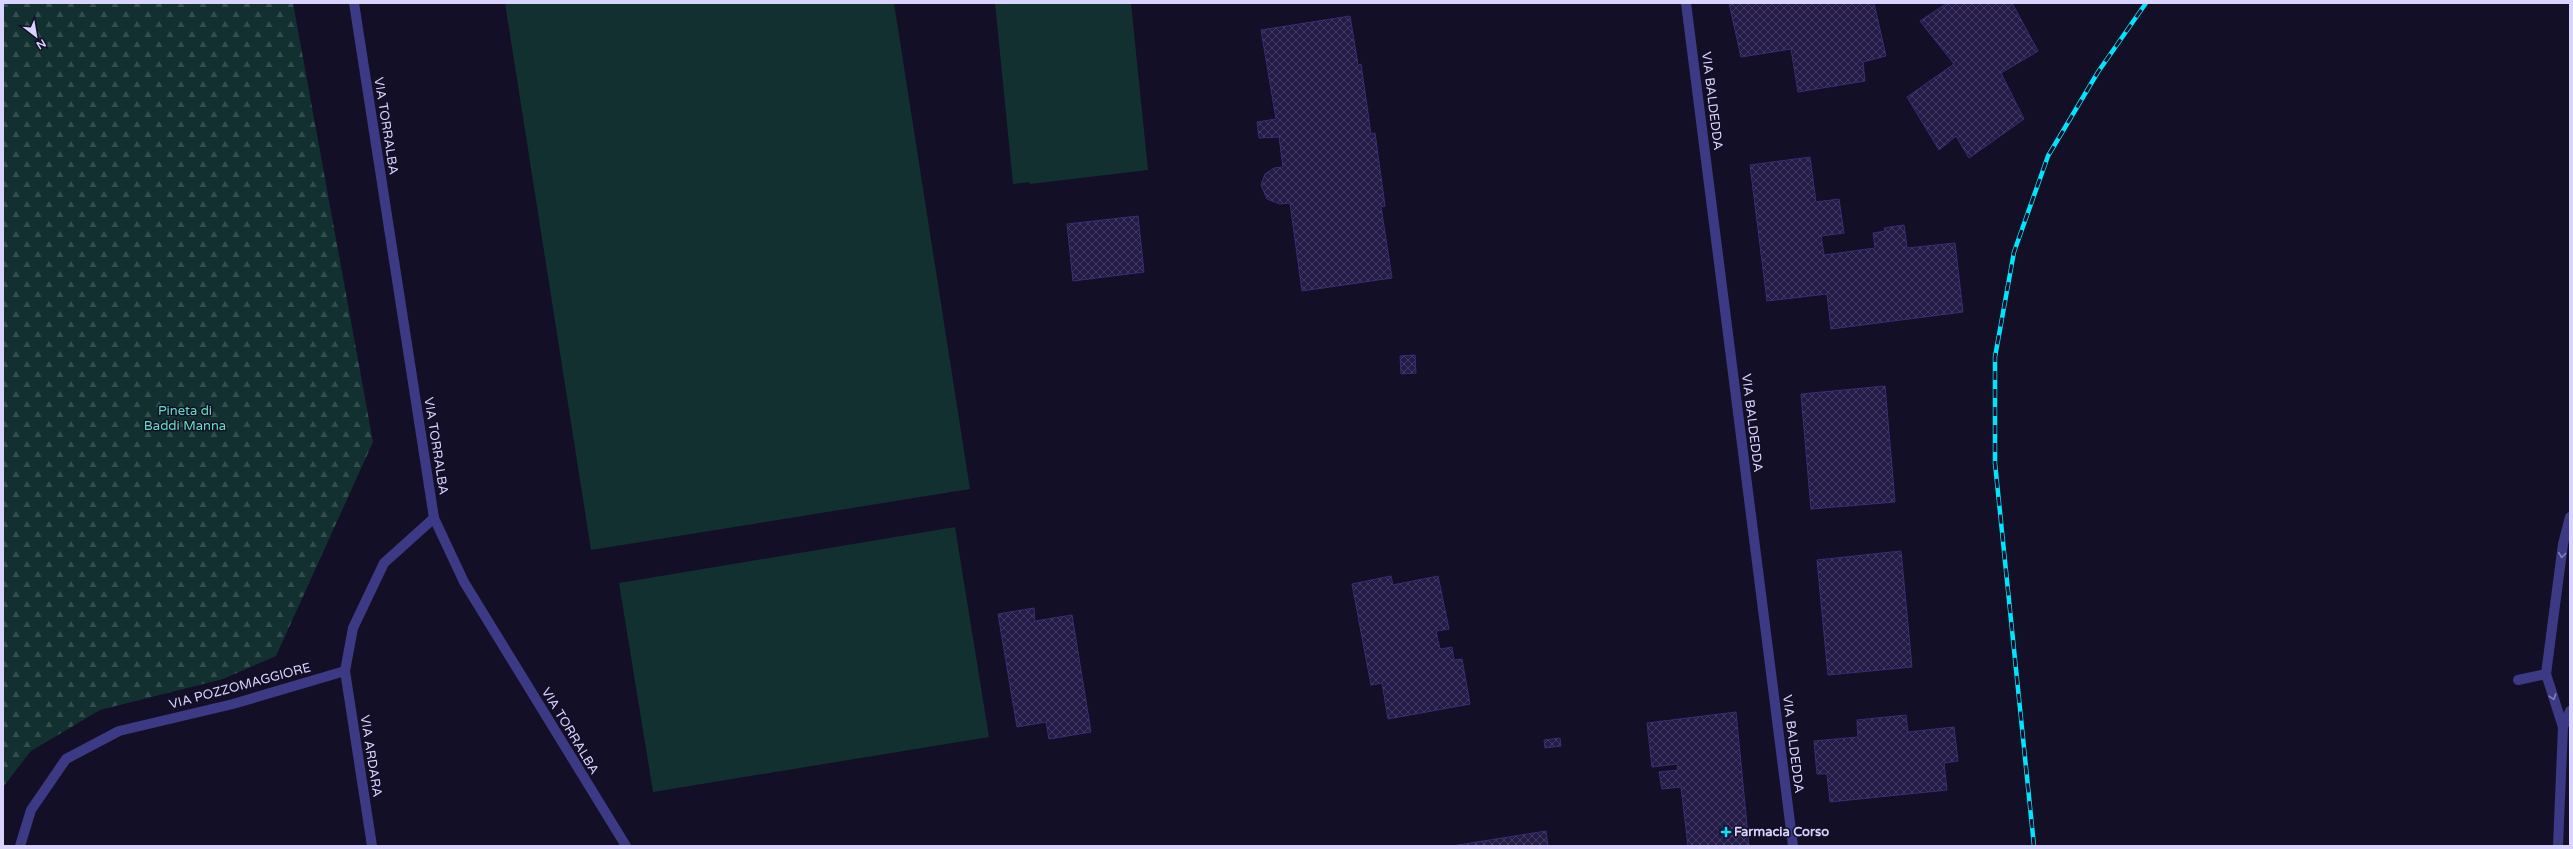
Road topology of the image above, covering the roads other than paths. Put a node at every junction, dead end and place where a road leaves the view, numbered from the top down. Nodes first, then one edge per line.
1 (354, 3) edge
2 (1686, 3) edge
3 (2570, 517) edge
4 (434, 518) junction
5 (345, 670) junction
6 (2546, 674) junction
7 (2518, 680) dead end
8 (2570, 711) edge
9 (2563, 727) junction
10 (20, 846) edge
11 (372, 846) edge
12 (626, 846) edge
13 (1793, 846) edge
14 (2558, 846) edge

1 - 4 street, VIA TORRALBA
2 - 13 street, VIA BALDEDDA
3 -> 6 street
4 - 5 street
4 - 12 street, VIA TORRALBA
5 - 10 street, VIA POZZOMAGGIORE
5 - 11 street, VIA ARDARA
6 - 7 street
6 -> 9 street
8 - 9 street
9 - 14 street

